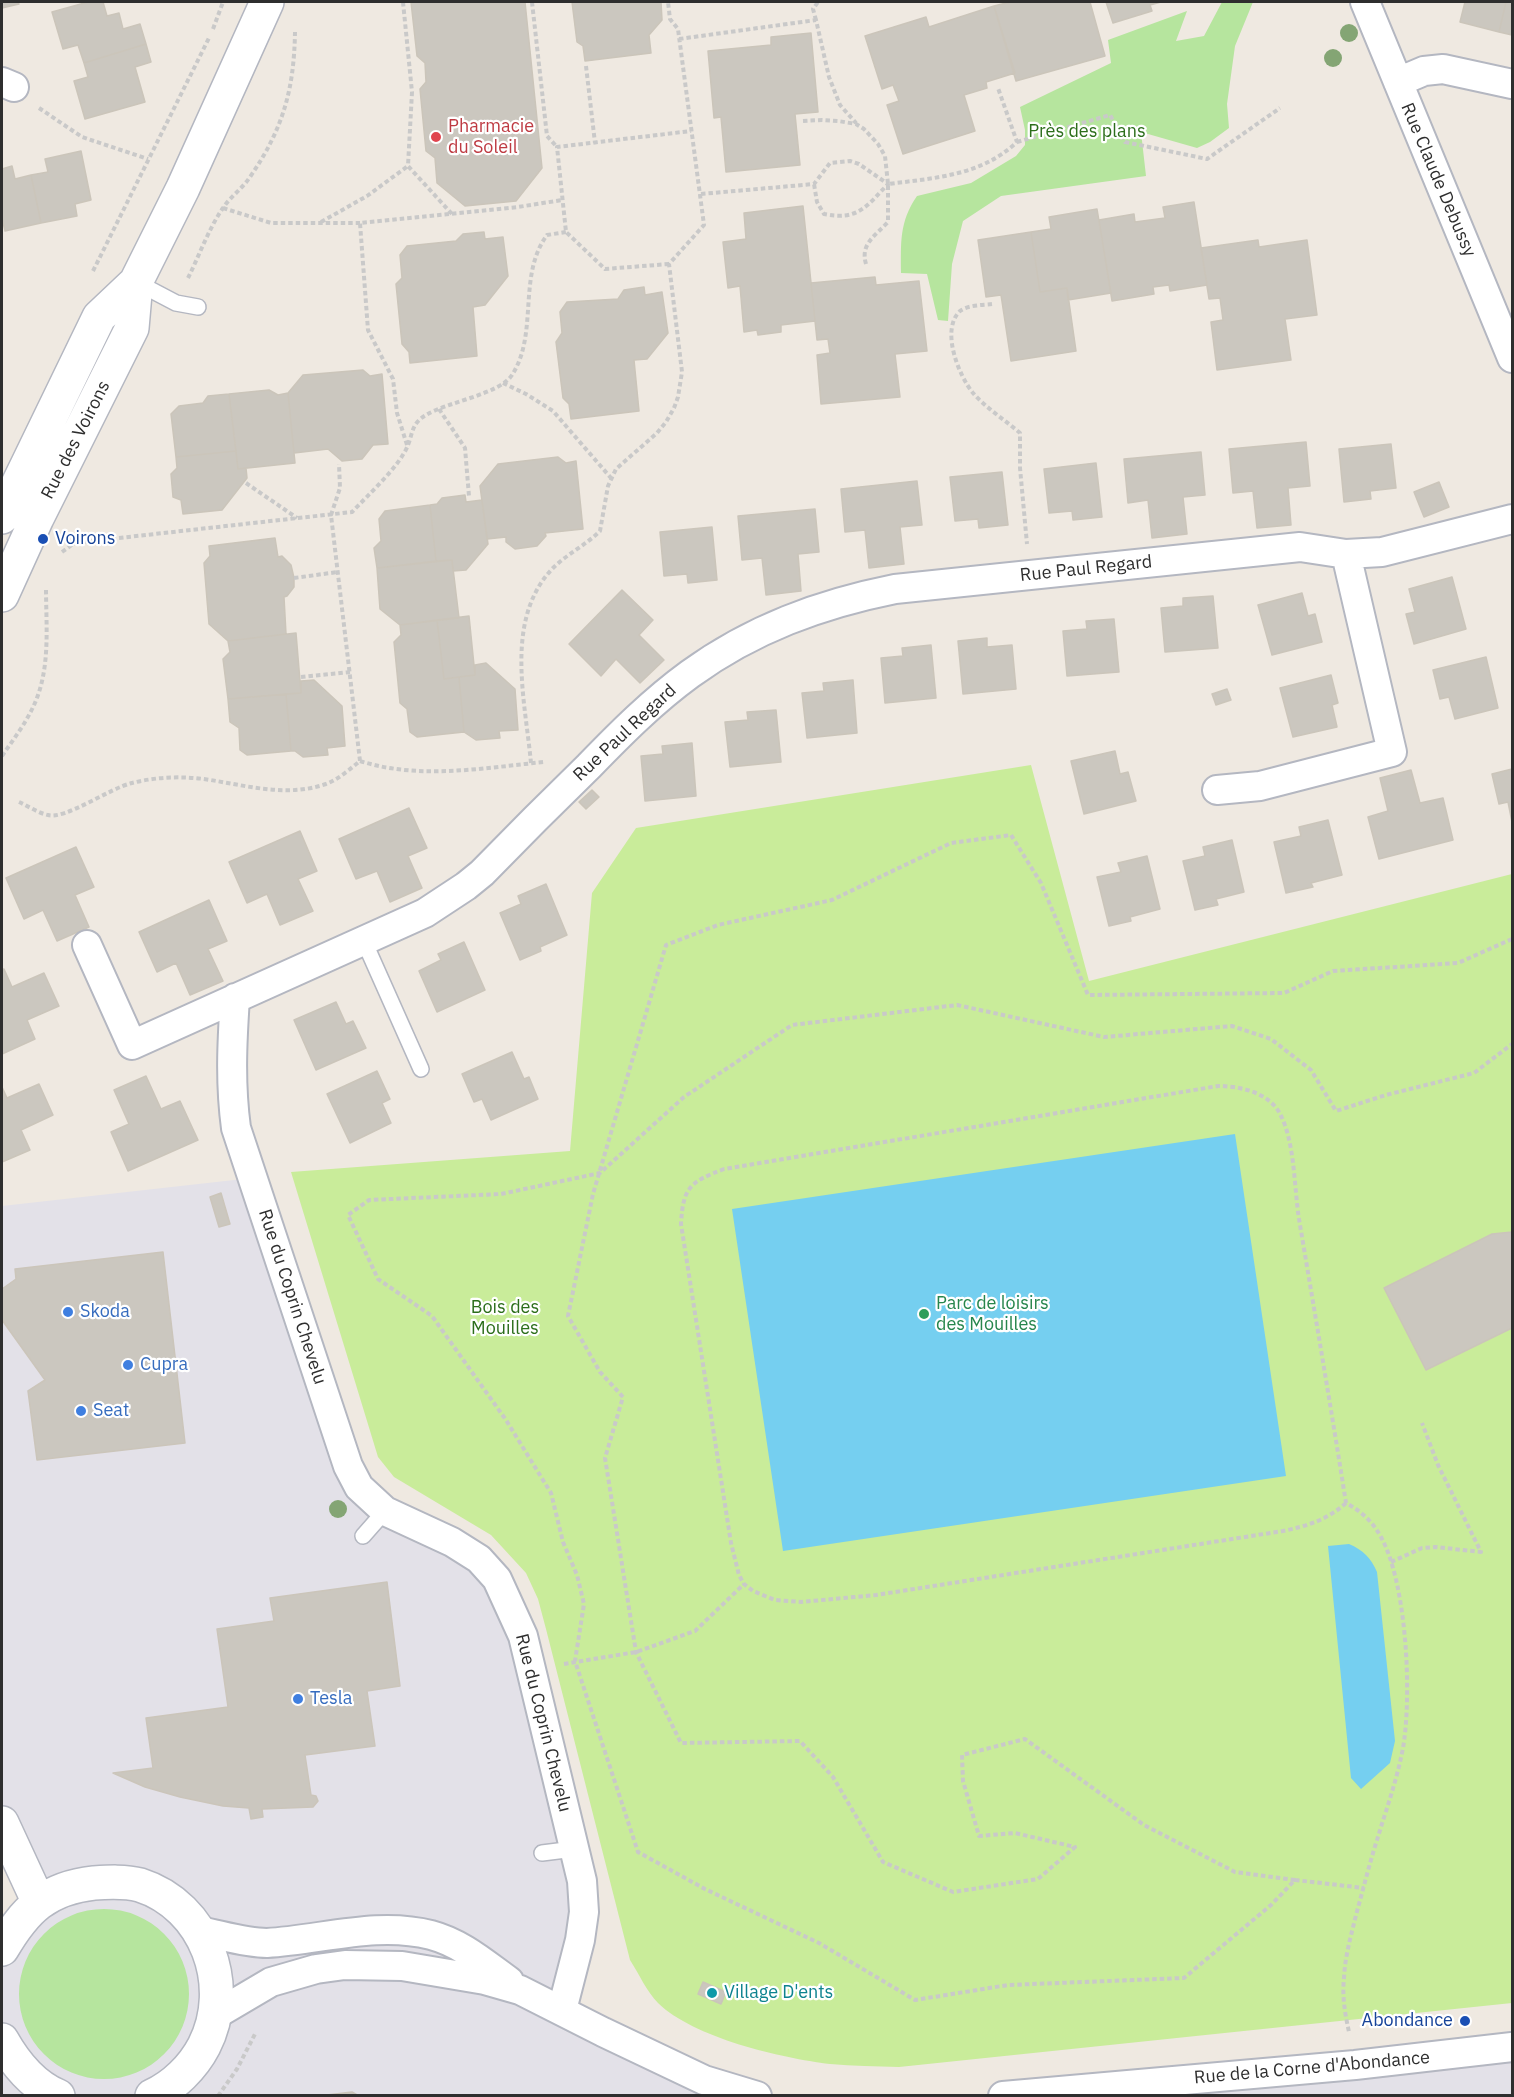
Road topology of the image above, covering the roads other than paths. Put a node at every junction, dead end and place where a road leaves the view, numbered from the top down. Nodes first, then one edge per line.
1 (267, 2) edge
2 (1365, 2) edge
3 (1398, 82) junction
4 (1512, 84) edge
5 (136, 282) junction
6 (198, 307) dead end
7 (1512, 358) edge
8 (2, 517) edge
9 (1512, 519) edge
10 (1346, 554) junction
11 (2, 595) edge
12 (1217, 790) dead end
13 (364, 941) junction
14 (87, 945) dead end
15 (235, 998) junction
16 (421, 1069) dead end
17 (385, 1511) junction
18 (363, 1536) dead end
19 (2, 1823) edge
20 (574, 1849) junction
21 (542, 1853) dead end
22 (39, 1903) junction
23 (199, 1931) junction
24 (2, 1948) edge
25 (520, 1990) junction
26 (562, 2010) junction
27 (215, 2015) junction
28 (2, 2040) edge
29 (1512, 2047) edge
30 (2, 2076) edge
31 (46, 2088) edge
32 (702, 2088) edge
33 (166, 2091) edge
34 (757, 2096) edge
35 (1003, 2096) edge

1 - 5 street, Rue des Voirons
2 - 3 street, Rue Claude Debussy
3 - 4 street
3 - 7 street, Rue Claude Debussy
5 - 6 lane
5 - 8 street, Rue des Voirons
5 - 11 street, Rue des Voirons
9 - 10 street, Rue Paul Regard
10 - 12 street
10 - 13 street, Rue Paul Regard
13 - 15 street, Rue Paul Regard
13 - 16 lane
14 - 15 street, Rue Paul Regard
15 - 17 street, Rue du Coprin Chevelu
17 - 18 lane
17 - 20 street, Rue du Coprin Chevelu
19 - 22 street
20 - 21 lane
20 - 26 street, Rue du Coprin Chevelu
22 - 23 street
22 - 24 street
23 - 25 street
23 - 27 street
25 - 26 street
25 - 27 street
26 - 32 street
27 - 33 street
28 - 31 street
29 - 35 street, Rue de la Corne d'Abondance
30 - 31 street
32 - 34 street

